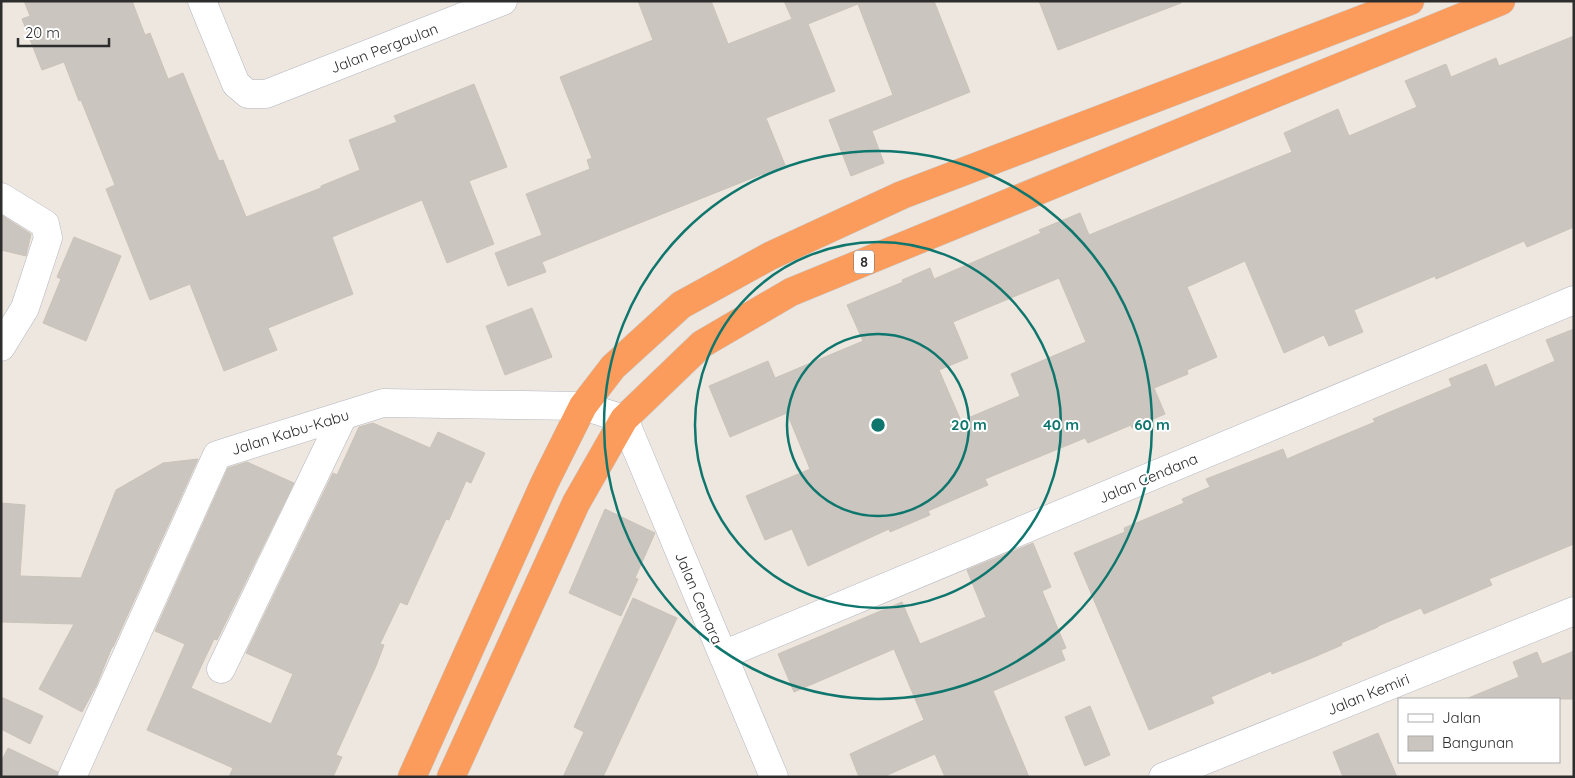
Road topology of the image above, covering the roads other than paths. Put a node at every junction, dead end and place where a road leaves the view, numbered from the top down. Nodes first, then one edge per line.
1 (202, 1) edge
2 (503, 1) edge
3 (1410, 1) edge
4 (1499, 2) edge
5 (1, 196) edge
6 (1574, 300) edge
7 (1, 346) edge
8 (583, 406) junction
9 (343, 416) junction
10 (624, 419) junction
11 (1574, 610) edge
12 (723, 655) junction
13 (221, 669) dead end
14 (72, 777) edge
15 (412, 777) edge
16 (451, 777) edge
17 (774, 777) edge
18 (1163, 777) edge

1 - 2 street, Jalan Pergaulan
3 - 8 highway
4 - 10 highway, 8
5 - 7 street
6 - 12 street, Jalan Cendana
8 - 9 street, Jalan Kabu-Kabu
8 - 10 street, Jalan Kabu-Kabu
8 - 15 highway
9 - 13 street
9 - 14 street, Jalan Kabu-Kabu
10 - 12 street, Jalan Cemara
10 - 16 highway, 8
11 - 18 street, Jalan Kemiri
12 - 17 street, Jalan Cemara

